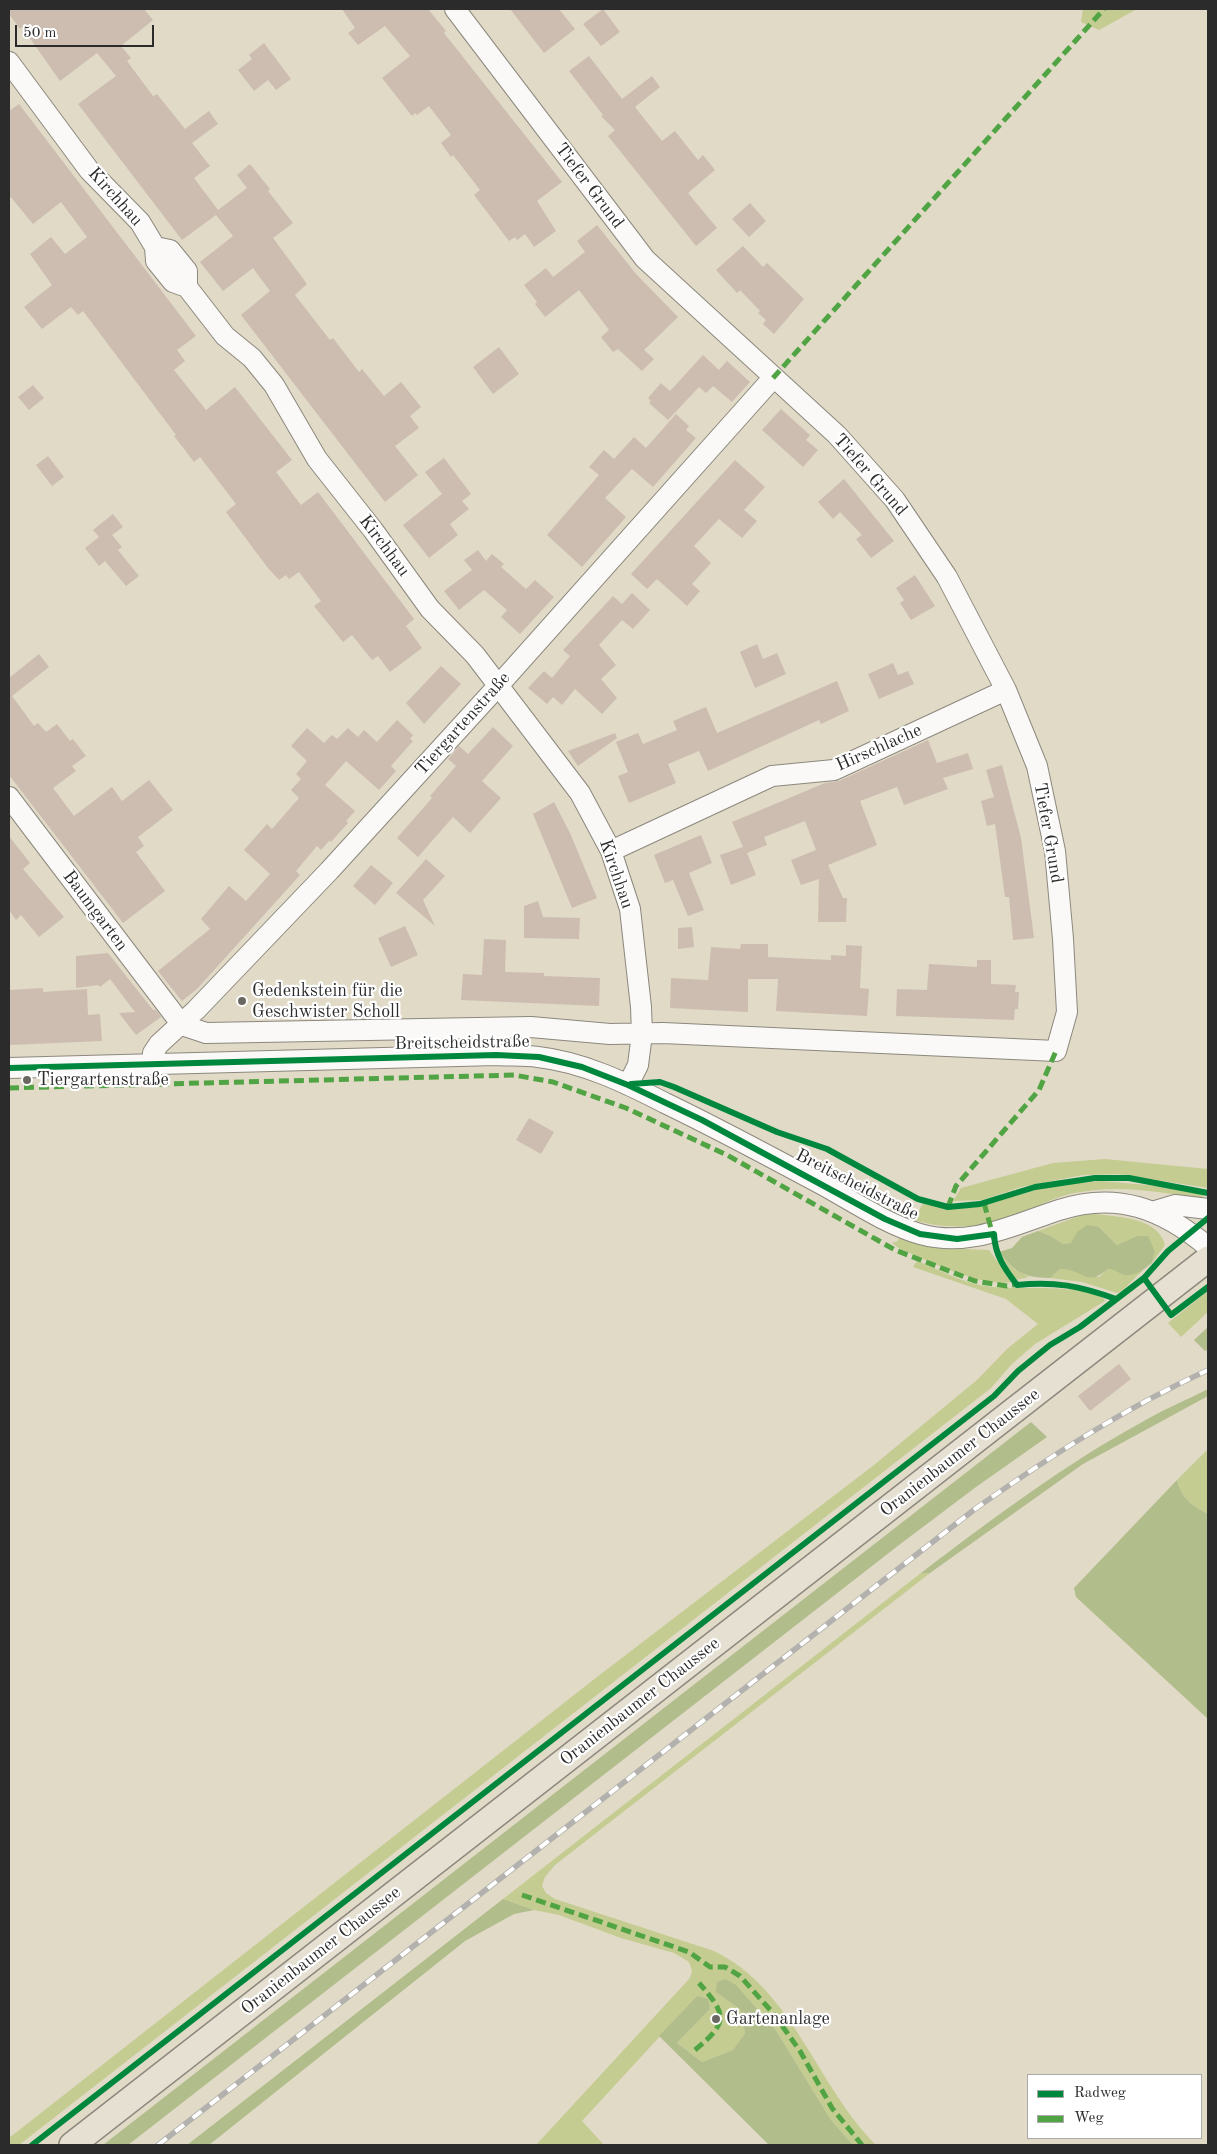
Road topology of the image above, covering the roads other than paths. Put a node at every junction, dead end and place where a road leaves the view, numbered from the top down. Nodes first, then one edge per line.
1 (455, 9) edge
2 (9, 62) edge
3 (773, 378) junction
4 (498, 686) junction
5 (1006, 690) junction
6 (9, 797) edge
7 (611, 851) junction
8 (182, 1025) junction
9 (642, 1034) junction
10 (1056, 1051) joint
11 (152, 1065) junction
12 (9, 1068) edge
13 (628, 1084) junction
14 (1208, 1209) edge
15 (1154, 1211) junction
16 (1208, 1247) edge
17 (1208, 1259) edge
18 (72, 2145) edge

1 - 3 street, Tiefer Grund
2 - 4 street, Kirchhau
3 - 4 street, Tiergartenstraße
3 - 5 street, Tiefer Grund
4 - 7 street, Kirchhau
4 - 8 street, Tiergartenstraße
5 - 7 street, Hirschlache
5 - 10 street, Tiefer Grund
6 - 8 street, Baumgarten
7 - 9 street, Kirchhau
8 - 9 street, Breitscheidstraße
8 - 11 street, Tiergartenstraße
9 - 10 street, Breitscheidstraße
9 - 13 street, Kirchhau
11 - 12 street, Breitscheidstraße
11 - 13 street, Breitscheidstraße
13 - 15 street, Breitscheidstraße
14 - 15 street, Breitscheidstraße
15 - 16 street, Breitscheidstraße
17 - 18 main road, Oranienbaumer Chaussee

